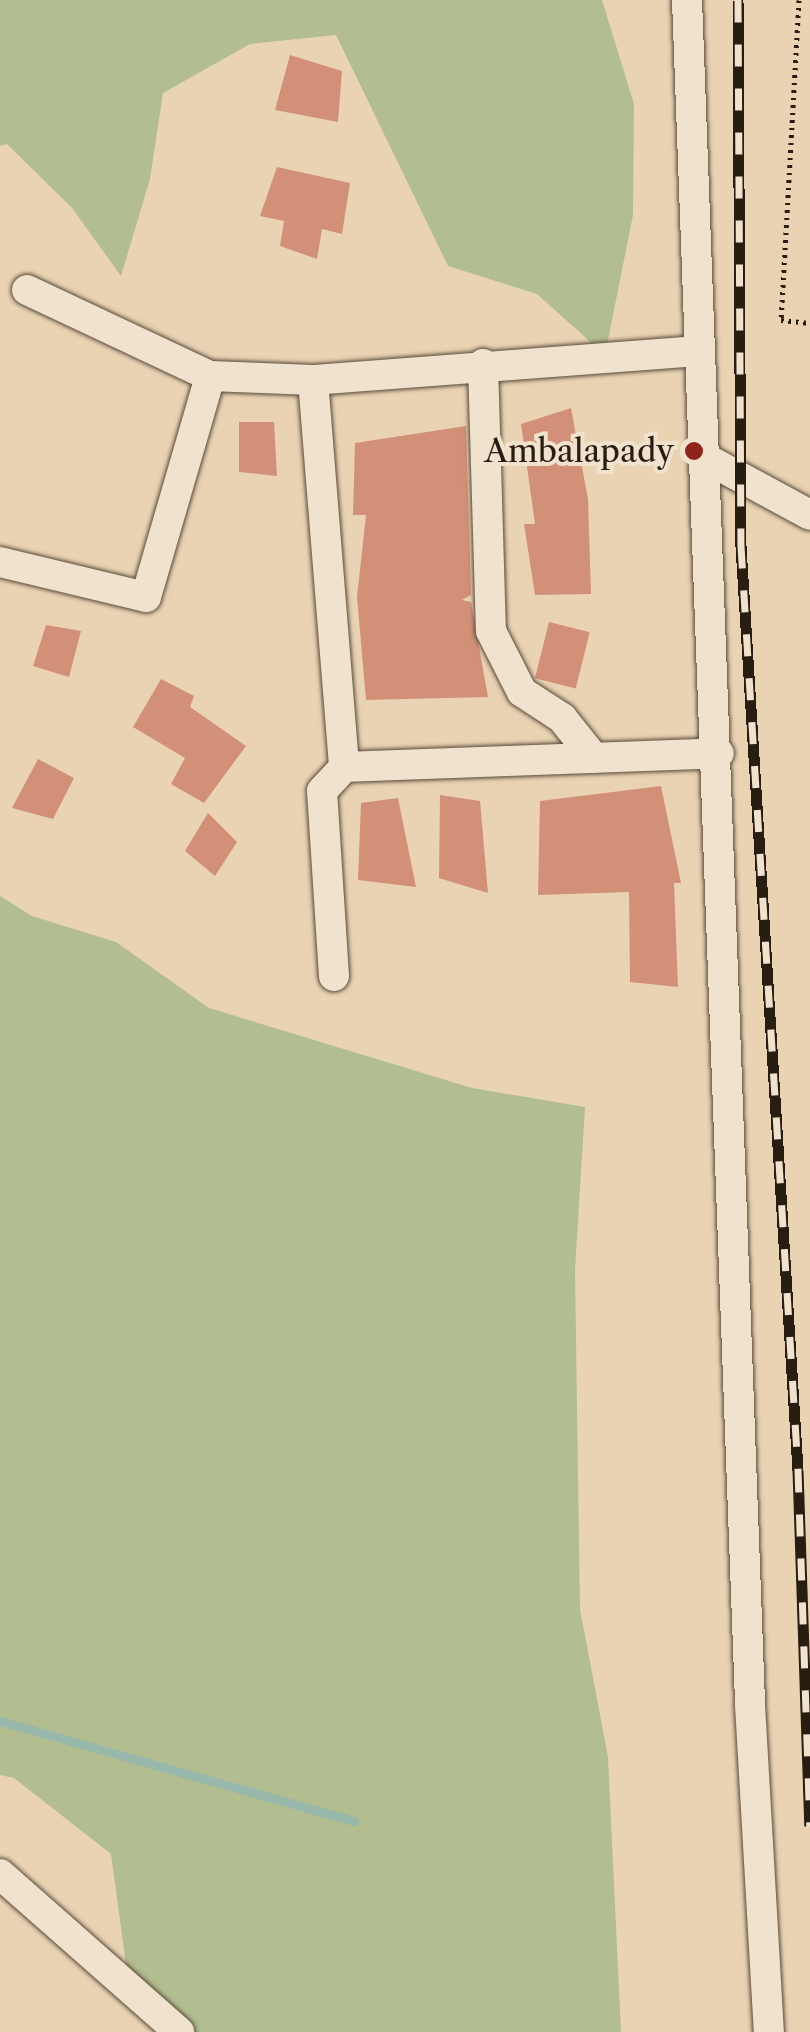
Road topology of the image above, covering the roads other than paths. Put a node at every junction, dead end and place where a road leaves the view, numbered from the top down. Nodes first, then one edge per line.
1 (687, 0) edge
2 (27, 290) dead end
3 (700, 351) junction
4 (483, 364) junction
5 (210, 376) junction
6 (313, 380) junction
7 (704, 458) junction
8 (810, 515) edge
9 (0, 562) edge
10 (719, 753) junction
11 (594, 758) junction
12 (344, 768) junction
13 (334, 976) dead end
14 (0, 1874) edge
15 (179, 2032) edge
16 (769, 2032) edge

1 - 3 street
2 - 5 street
3 - 4 street
3 - 7 street
4 - 6 street
4 - 11 street
5 - 6 street
5 - 9 street
6 - 12 street
7 - 8 street
7 - 10 street
10 - 11 street
10 - 16 street
11 - 12 street
12 - 13 street
14 - 15 street

